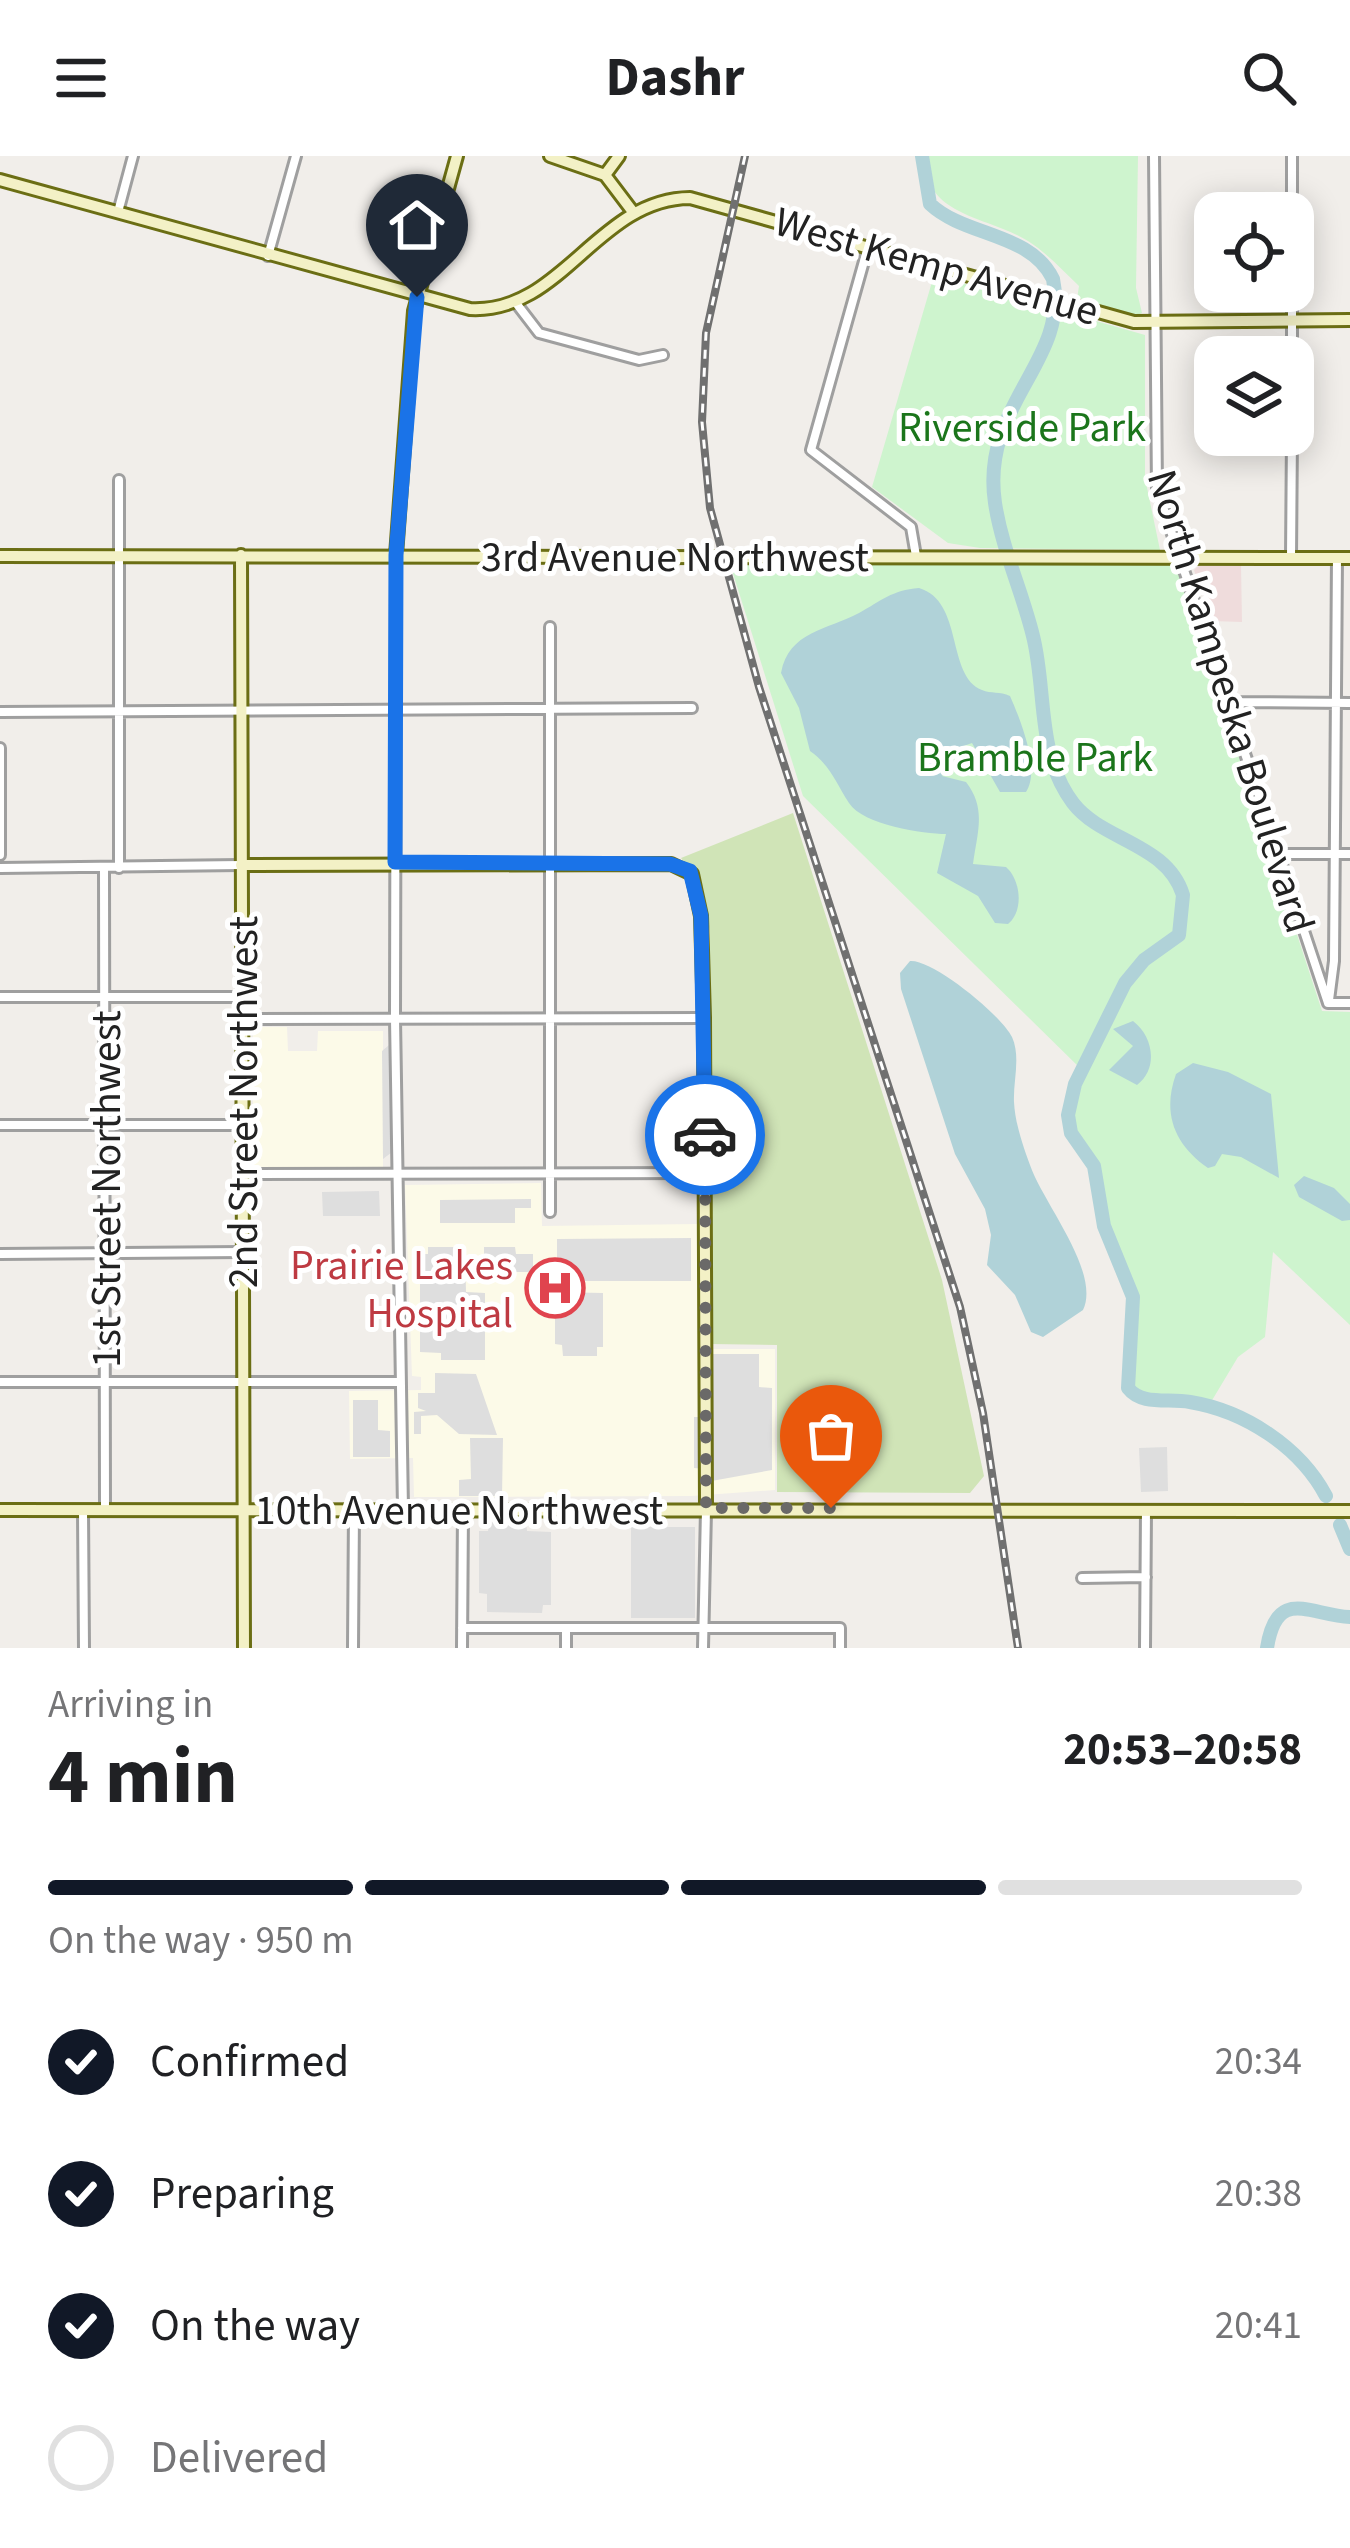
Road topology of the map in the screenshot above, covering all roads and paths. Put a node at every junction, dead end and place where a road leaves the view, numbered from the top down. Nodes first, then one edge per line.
1 (133, 156) edge
2 (296, 156) edge
3 (458, 156) edge
4 (550, 156) edge
5 (619, 156) edge
6 (1154, 156) edge
7 (1292, 156) edge
8 (605, 175) junction
9 (0, 181) edge
10 (1292, 192) edge
11 (633, 212) junction
12 (117, 213) junction
13 (868, 245) junction
14 (268, 256) junction
15 (417, 297) junction
16 (516, 303) junction
17 (1292, 312) edge
18 (1350, 320) edge
19 (1292, 322) junction
20 (1153, 325) junction
21 (1292, 336) edge
22 (663, 355) dead end
23 (1292, 456) edge
24 (118, 480) dead end
25 (118, 555) junction
26 (241, 555) junction
27 (396, 555) junction
28 (0, 556) edge
29 (916, 556) junction
30 (1180, 556) junction
31 (1291, 557) junction
32 (1344, 558) edge
33 (550, 628) dead end
34 (1229, 702) junction
35 (1336, 703) junction
36 (1350, 703) edge
37 (692, 708) dead end
38 (120, 710) junction
39 (241, 710) junction
40 (550, 710) junction
41 (396, 711) junction
42 (0, 712) edge
43 (0, 748) edge
44 (1277, 854) junction
45 (1334, 854) junction
46 (1350, 854) edge
47 (0, 855) edge
48 (395, 862) junction
49 (549, 864) junction
50 (242, 865) junction
51 (0, 868) edge
52 (104, 868) junction
53 (118, 868) junction
54 (241, 997) junction
55 (0, 998) edge
56 (105, 998) junction
57 (1328, 1003) junction
58 (1350, 1004) edge
59 (242, 1018) junction
60 (395, 1018) junction
61 (550, 1018) junction
62 (704, 1018) junction
63 (0, 1125) edge
64 (104, 1125) junction
65 (242, 1125) junction
66 (550, 1173) junction
67 (705, 1173) junction
68 (242, 1174) junction
69 (396, 1174) junction
70 (550, 1212) dead end
71 (243, 1252) junction
72 (105, 1253) junction
73 (0, 1254) edge
74 (0, 1382) edge
75 (105, 1382) junction
76 (243, 1382) junction
77 (399, 1382) junction
78 (706, 1508) junction
79 (1146, 1508) junction
80 (243, 1509) junction
81 (354, 1509) junction
82 (403, 1509) junction
83 (463, 1509) junction
84 (0, 1510) edge
85 (83, 1510) junction
86 (105, 1510) junction
87 (1350, 1510) edge
88 (1146, 1576) junction
89 (1082, 1578) dead end
90 (462, 1628) junction
91 (703, 1628) junction
92 (566, 1629) junction
93 (84, 1648) edge
94 (244, 1648) edge
95 (353, 1648) edge
96 (462, 1648) edge
97 (566, 1648) edge
98 (703, 1648) edge
99 (840, 1648) edge
100 (1145, 1648) edge

1 - 12 street
2 - 14 street
3 - 15 street
4 - 8 street
5 - 8 street
6 - 20 street, North Kampeska Boulevard
7 - 10 street
8 - 11 street
9 - 12 street
11 - 13 street, West Kemp Avenue
11 - 16 street
12 - 14 street
13 - 20 street, West Kemp Avenue
13 - 29 street
14 - 15 street
15 - 16 street
15 - 27 street
16 - 22 street
17 - 19 street
18 - 19 street, West Kemp Avenue
19 - 20 street, West Kemp Avenue
19 - 21 street
20 - 30 street, North Kampeska Boulevard
23 - 31 street
24 - 25 street
25 - 26 street, 3rd Avenue Northwest
25 - 28 street, 3rd Avenue Northwest
25 - 38 street
26 - 27 street, 3rd Avenue Northwest
26 - 39 street, 2nd Street Northwest
27 - 29 street, 3rd Avenue Northwest
27 - 41 street
29 - 30 street, 3rd Avenue Northwest
30 - 31 street, 3rd Avenue Northwest
30 - 34 street, North Kampeska Boulevard
31 - 32 street, 3rd Avenue Northwest
32 - 35 street
33 - 40 street
34 - 35 street
34 - 44 street, North Kampeska Boulevard
35 - 36 street
35 - 45 street
37 - 40 street
38 - 39 street
38 - 42 street
38 - 53 street
39 - 41 street
39 - 50 street, 2nd Street Northwest
40 - 41 street
40 - 49 street
41 - 48 street
43 - 47 street
44 - 45 street
44 - 57 street, North Kampeska Boulevard
45 - 46 street
45 - 57 street
48 - 49 street
48 - 50 street
48 - 60 street
49 - 61 street
49 - 62 street
50 - 53 street
50 - 54 street, 2nd Street Northwest
51 - 52 street
52 - 53 street
52 - 56 street, 1st Street Northwest
54 - 56 street
54 - 59 street, 2nd Street Northwest
55 - 56 street
56 - 64 street, 1st Street Northwest
57 - 58 street
59 - 60 street
59 - 65 street, 2nd Street Northwest
60 - 61 street
60 - 69 street
61 - 62 street
61 - 66 street
62 - 67 street
63 - 64 street
64 - 65 street
64 - 72 street, 1st Street Northwest
65 - 68 street, 2nd Street Northwest
66 - 67 street
66 - 69 street
66 - 70 street
67 - 78 street
68 - 69 street
68 - 71 street, 2nd Street Northwest
69 - 77 street
71 - 72 street
71 - 76 street, 2nd Street Northwest
72 - 73 street
72 - 75 street, 1st Street Northwest
74 - 75 street
75 - 76 street
75 - 86 street, 1st Street Northwest
76 - 77 street
76 - 80 street, 2nd Street Northwest
77 - 82 street
78 - 79 street, 10th Avenue Northwest
78 - 83 street, 10th Avenue Northwest
78 - 91 street
79 - 87 street, 10th Avenue Northwest
79 - 88 street
80 - 81 street, 10th Avenue Northwest
80 - 86 street, 10th Avenue Northwest
80 - 94 street, 2nd Street Northwest
81 - 82 street, 10th Avenue Northwest
81 - 95 street
82 - 83 street, 10th Avenue Northwest
83 - 90 street
84 - 85 street, 10th Avenue Northwest
85 - 86 street, 10th Avenue Northwest
85 - 93 street
88 - 89 street
88 - 100 street
90 - 92 street
90 - 96 street
91 - 92 street
91 - 98 street
91 - 99 street
92 - 97 street

